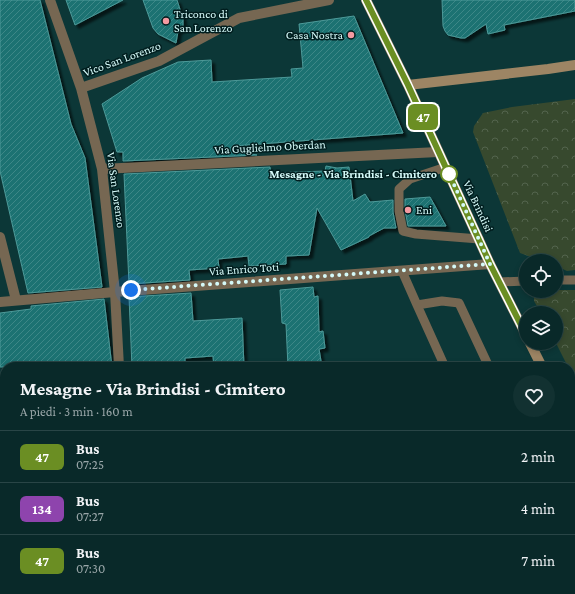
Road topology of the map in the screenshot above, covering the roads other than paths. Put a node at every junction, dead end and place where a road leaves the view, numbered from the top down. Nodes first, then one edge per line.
1 (50, 0) edge
2 (330, 0) edge
3 (366, 0) edge
4 (575, 65) edge
5 (408, 85) junction
6 (81, 88) junction
7 (438, 152) junction
8 (446, 167) junction
9 (102, 169) junction
10 (0, 237) edge
11 (479, 239) junction
12 (490, 264) junction
13 (402, 271) junction
14 (563, 280) edge
15 (575, 280) edge
16 (519, 281) edge
17 (499, 282) junction
18 (115, 292) junction
19 (16, 300) junction
20 (0, 302) edge
21 (417, 305) junction
22 (519, 321) edge
23 (534, 350) edge
24 (119, 362) edge
25 (443, 362) edge
26 (487, 362) edge
27 (540, 362) edge

1 - 6 street, Via San Lorenzo
2 - 6 street, Vico San Lorenzo
3 - 5 main road, Via Brindisi
4 - 5 main road
5 - 7 main road, Via Brindisi
6 - 9 street, Via San Lorenzo
7 - 8 main road, Via Brindisi
7 - 9 street, Via Guglielmo Oberdan
8 - 11 main road, Via Brindisi
8 - 11 lane
9 - 18 street, Via San Lorenzo
10 - 19 street
11 - 12 main road, Via Brindisi
12 - 13 street, Via Enrico Toti
12 - 17 main road, Via Brindisi
13 - 18 street, Via Enrico Toti
13 - 21 lane
14 - 15 lane
16 - 17 lane
17 - 22 main road, Via Brindisi
18 - 19 street, Via Enrico Toti
18 - 24 street, Via San Lorenzo
19 - 20 street, Via Enrico Toti
21 - 25 lane
21 - 26 lane
23 - 27 main road

